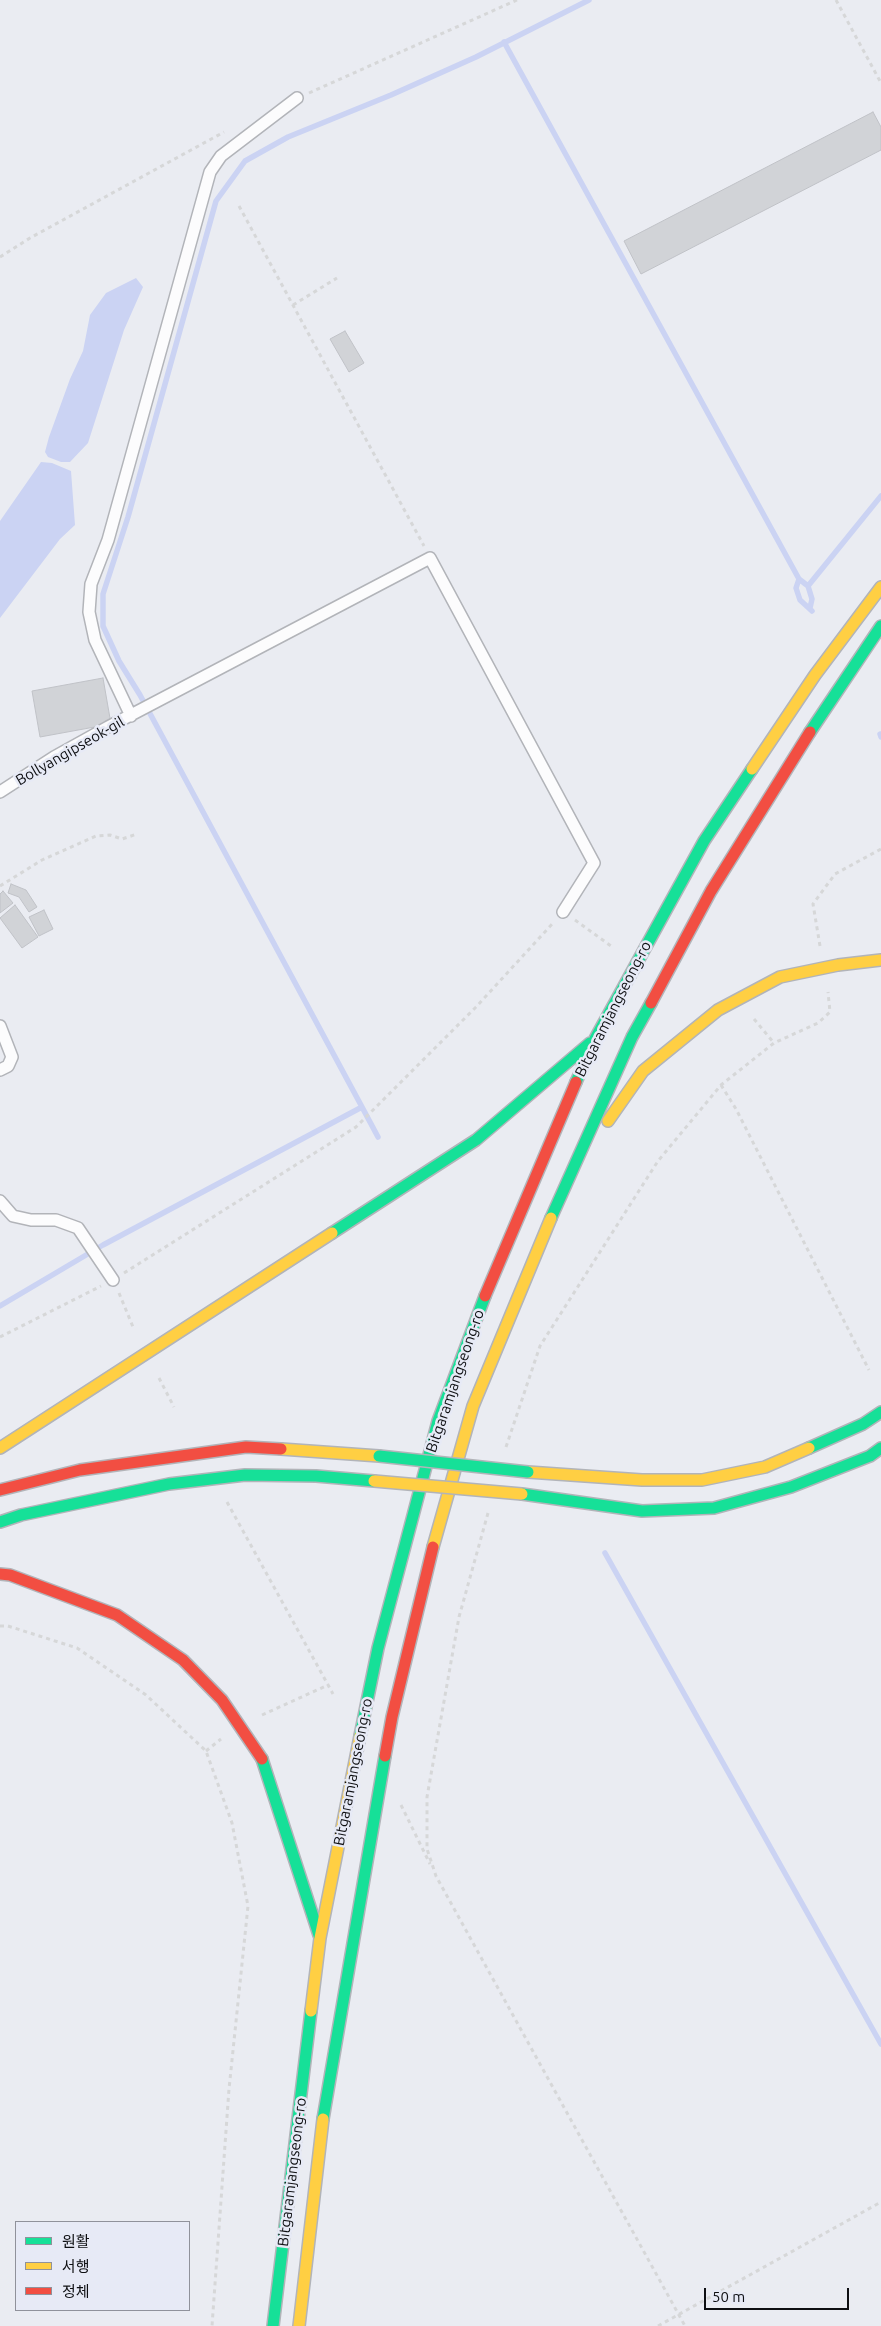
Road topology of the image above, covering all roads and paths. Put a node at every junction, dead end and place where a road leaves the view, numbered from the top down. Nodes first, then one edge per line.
1 (836, 0) edge
2 (881, 83) edge
3 (296, 98) dead end
4 (239, 206) dead end
5 (337, 278) dead end
6 (293, 305) junction
7 (430, 558) junction
8 (881, 587) edge
9 (881, 626) edge
10 (135, 714) junction
11 (0, 792) edge
12 (138, 834) dead end
13 (881, 849) edge
14 (0, 886) edge
15 (563, 912) junction
16 (611, 946) dead end
17 (820, 947) dead end
18 (881, 960) edge
19 (828, 992) dead end
20 (754, 1019) dead end
21 (0, 1026) edge
22 (595, 1039) junction
23 (774, 1043) junction
24 (0, 1070) edge
25 (721, 1085) junction
26 (0, 1201) edge
27 (542, 1237) junction
28 (113, 1280) junction
29 (133, 1327) dead end
30 (0, 1337) edge
31 (869, 1370) dead end
32 (159, 1378) dead end
33 (174, 1407) dead end
34 (881, 1412) edge
35 (0, 1448) edge
36 (881, 1448) edge
37 (505, 1452) dead end
38 (0, 1490) edge
39 (227, 1502) dead end
40 (490, 1507) dead end
41 (0, 1522) edge
42 (0, 1574) edge
43 (0, 1626) edge
44 (328, 1685) junction
45 (333, 1694) dead end
46 (262, 1715) dead end
47 (225, 1735) dead end
48 (206, 1751) junction
49 (400, 1802) dead end
50 (436, 1876) junction
51 (320, 1938) junction
52 (881, 2202) edge
53 (679, 2315) junction
54 (212, 2326) edge
55 (273, 2326) edge
56 (298, 2326) edge
57 (658, 2326) edge
58 (685, 2326) edge

1 - 2 path
3 - 10 lane
4 - 6 path
5 - 6 path
6 - 7 path
7 - 10 lane, Bollyangipseok-gil
7 - 15 lane
8 - 22 highway, Bitgaramjangseong-ro
9 - 27 highway, Bitgaramjangseong-ro
10 - 11 lane, Bollyangipseok-gil
12 - 14 path
13 - 17 path
15 - 16 path
15 - 28 path
18 - 27 highway
19 - 23 path
20 - 23 path
21 - 24 lane
22 - 35 highway
22 - 51 highway, Bitgaramjangseong-ro
23 - 25 path
25 - 31 path
25 - 37 path
26 - 28 lane
27 - 56 highway, Bitgaramjangseong-ro
28 - 29 path
28 - 30 path
32 - 33 path
34 - 38 highway, bridge
36 - 41 highway, bridge
39 - 44 path
40 - 50 path
42 - 51 highway
43 - 48 path
44 - 45 path
44 - 46 path
47 - 48 path
48 - 54 path
49 - 50 path
50 - 53 path
51 - 55 highway, Bitgaramjangseong-ro
52 - 53 path
53 - 57 path
53 - 58 path

